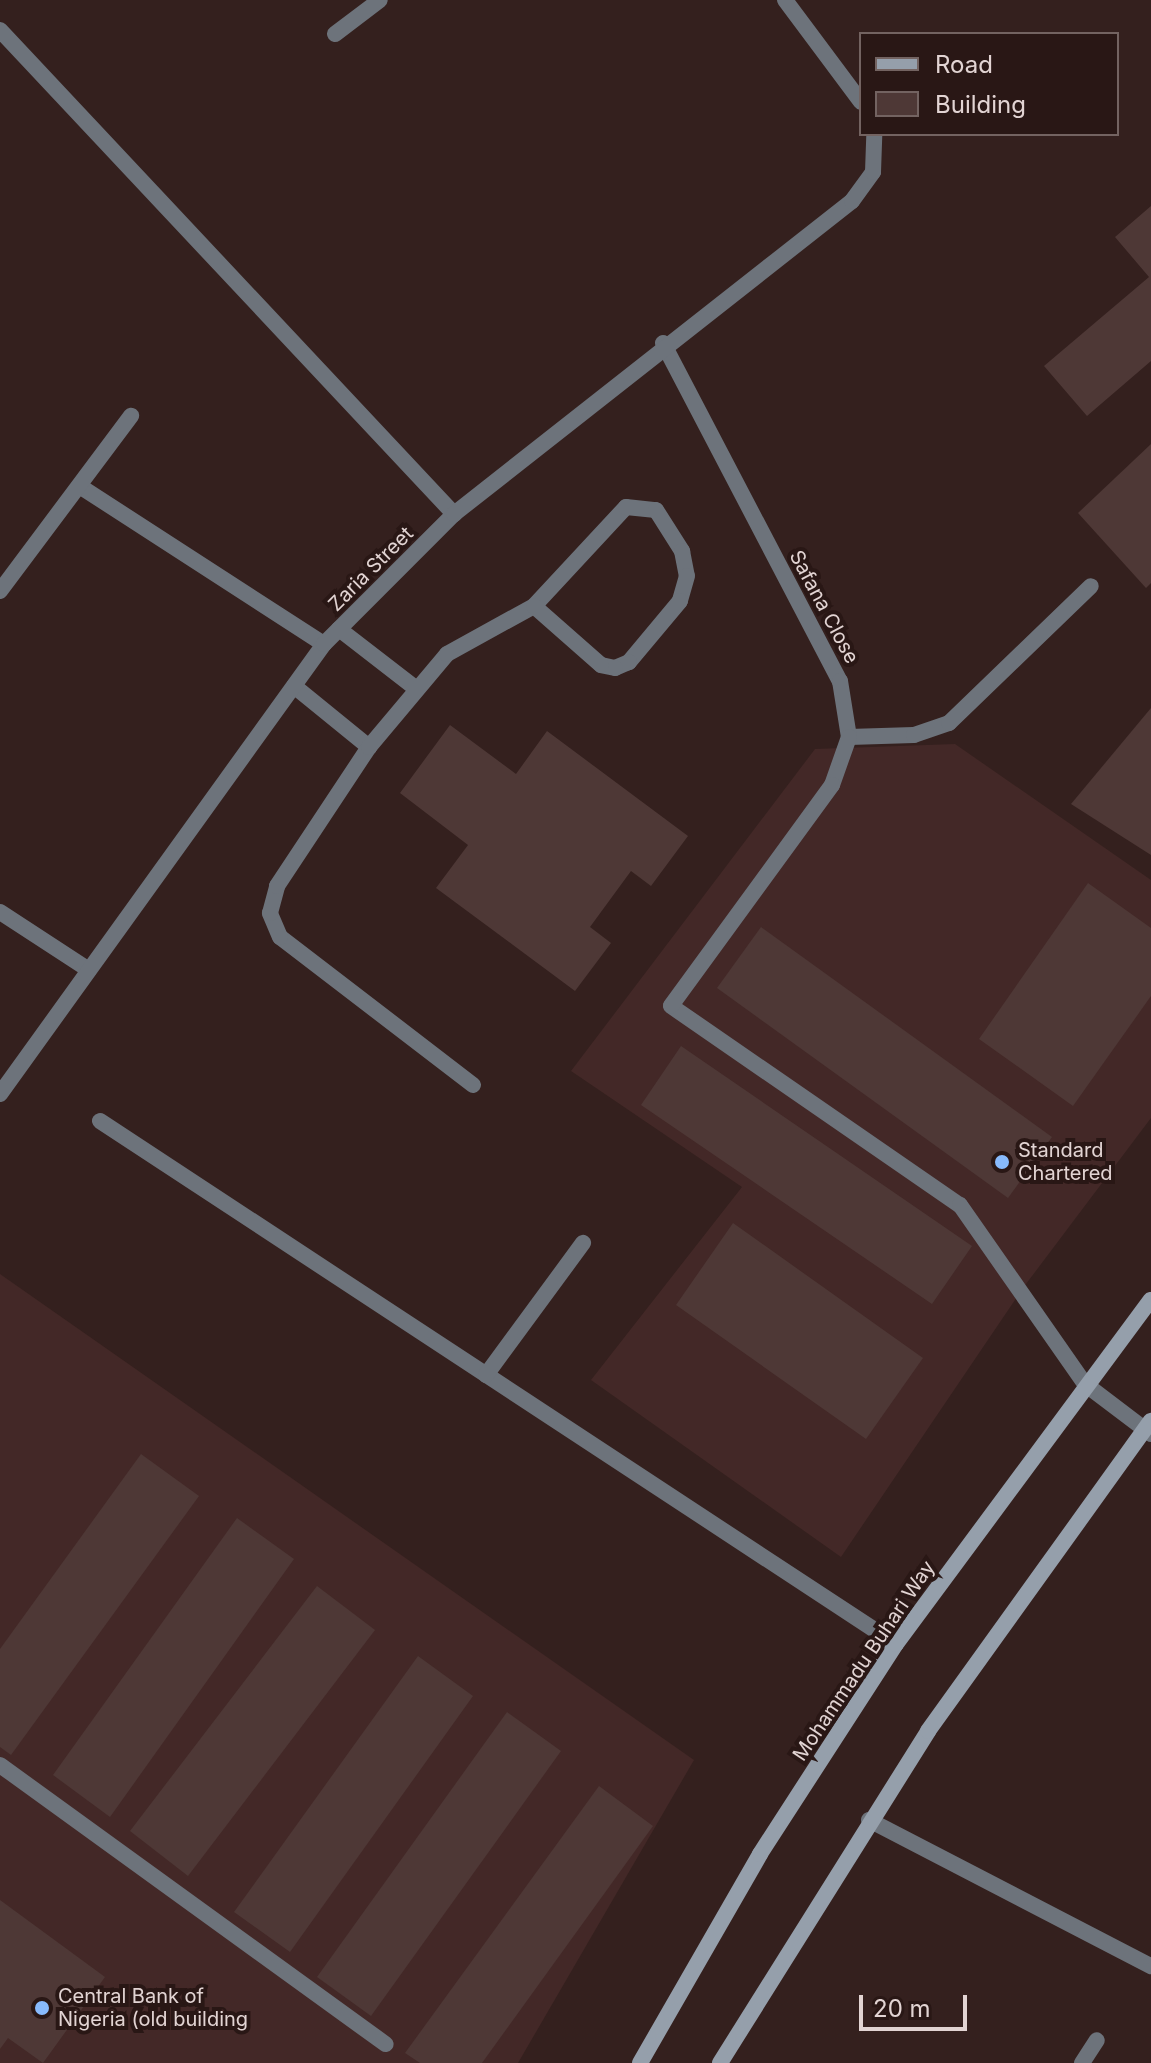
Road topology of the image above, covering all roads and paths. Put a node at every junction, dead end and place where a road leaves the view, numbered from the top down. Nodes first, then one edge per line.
1 (380, 0) edge
2 (785, 0) edge
3 (0, 30) edge
4 (335, 34) dead end
5 (859, 99) edge
6 (874, 136) edge
7 (663, 343) junction
8 (131, 416) dead end
9 (81, 487) junction
10 (454, 514) junction
11 (1091, 586) dead end
12 (0, 591) edge
13 (534, 606) junction
14 (339, 629) junction
15 (324, 644) junction
16 (294, 686) junction
17 (414, 687) junction
18 (849, 737) junction
19 (369, 747) junction
20 (0, 912) edge
21 (89, 970) junction
22 (473, 1085) dead end
23 (0, 1094) edge
24 (100, 1121) dead end
25 (583, 1243) dead end
26 (1151, 1300) edge
27 (486, 1375) junction
28 (1085, 1384) junction
29 (1149, 1428) edge
30 (896, 1644) junction
31 (0, 1765) edge
32 (869, 1820) junction
33 (1151, 1966) edge
34 (1097, 2040) dead end
35 (386, 2044) dead end
36 (640, 2063) edge
37 (720, 2063) edge
38 (1082, 2063) edge

1 - 4 street
2 - 5 street
3 - 10 street
6 - 7 street, Zaria Street
7 - 10 street, Zaria Street
7 - 18 street, Safana Close
8 - 9 street
9 - 12 street
9 - 15 street
10 - 14 street, Zaria Street
11 - 18 street
13 - 13 street
13 - 17 street
14 - 15 street, Zaria Street
14 - 17 street
15 - 16 street, Zaria Street
16 - 19 street
16 - 21 street, Zaria Street
17 - 19 street
18 - 28 street, Safana Close
19 - 22 street
20 - 21 street
21 - 23 street, Zaria Street
24 - 27 street
25 - 27 street
26 - 28 main road, Mohammadu Buhari Way
27 - 30 street
28 - 29 street
28 - 30 main road, Mohammadu Buhari Way
29 - 32 main road
30 - 36 main road, Mohammadu Buhari Way
31 - 35 street
32 - 33 street
32 - 37 main road
34 - 38 street

